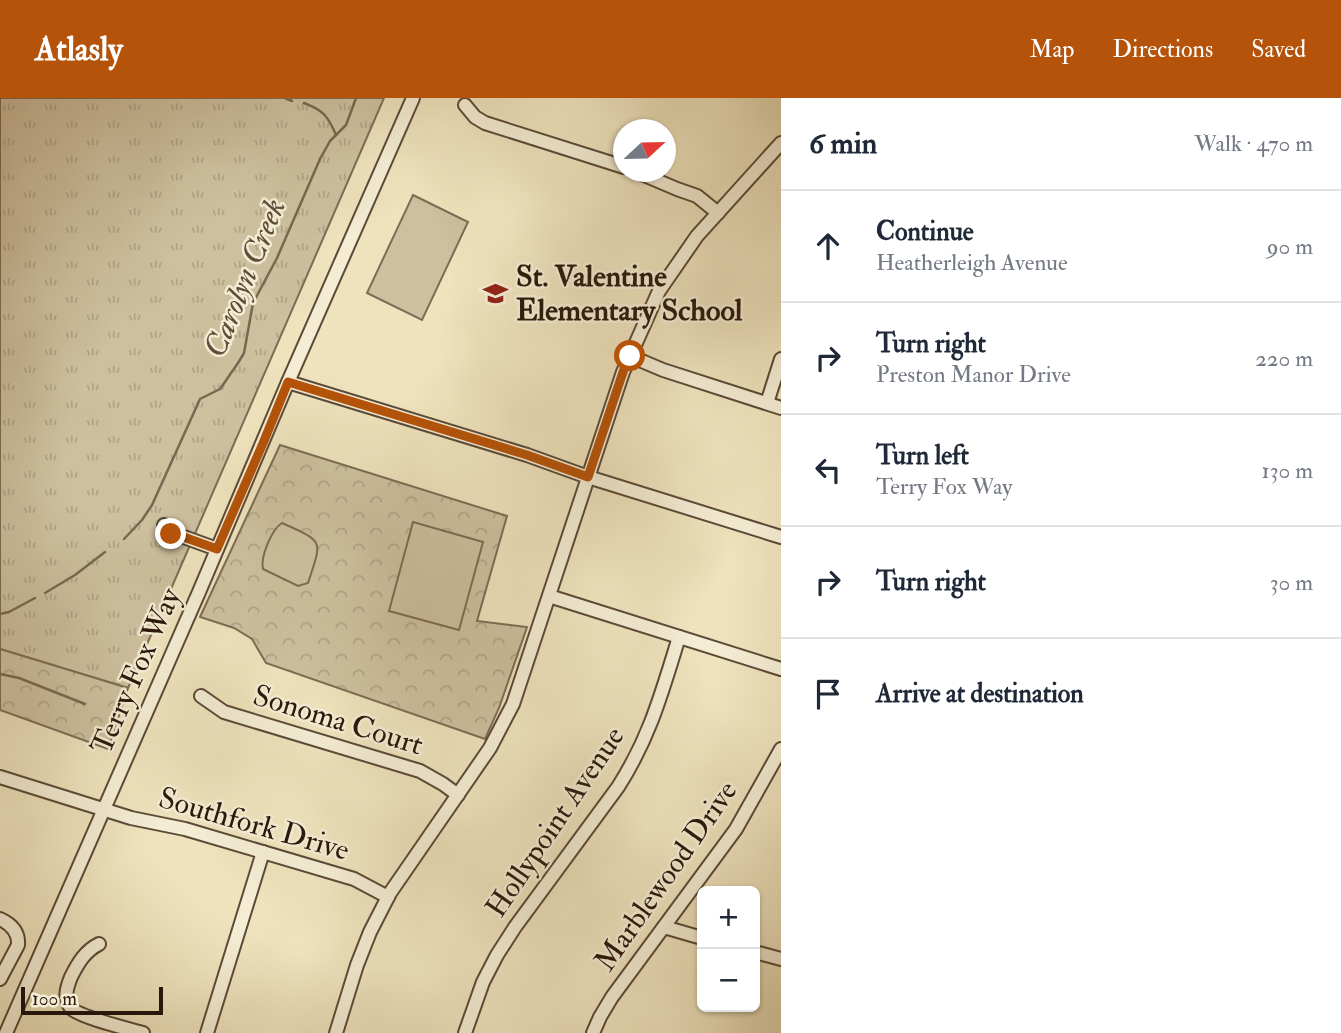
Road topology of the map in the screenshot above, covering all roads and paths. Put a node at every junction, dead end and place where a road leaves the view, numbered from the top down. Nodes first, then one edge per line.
1 (412, 98) edge
2 (465, 105) dead end
3 (781, 143) edge
4 (613, 164) edge
5 (662, 182) edge
6 (718, 213) junction
7 (630, 356) junction
8 (781, 359) edge
9 (288, 382) junction
10 (767, 403) junction
11 (781, 408) edge
12 (588, 477) junction
13 (164, 525) dead end
14 (781, 537) edge
15 (217, 549) junction
16 (549, 596) junction
17 (679, 637) junction
18 (781, 669) edge
19 (201, 696) dead end
20 (781, 749) edge
21 (0, 777) edge
22 (458, 795) junction
23 (104, 808) junction
24 (263, 852) junction
25 (388, 897) junction
26 (0, 919) edge
27 (664, 927) junction
28 (697, 937) edge
29 (99, 944) dead end
30 (760, 953) edge
31 (781, 959) edge
32 (0, 979) edge
33 (598, 1032) edge
34 (6, 1033) edge
35 (143, 1033) edge
36 (207, 1033) edge
37 (336, 1033) edge
38 (465, 1033) edge

1 - 9 street, Terry Fox Way
2 - 4 street
3 - 6 street
5 - 6 street
6 - 7 street
7 - 10 street
7 - 12 street
8 - 10 street
9 - 12 street
9 - 15 street, Terry Fox Way
10 - 11 street
12 - 14 street
12 - 16 street
13 - 15 street
15 - 23 street, Terry Fox Way
16 - 17 street
16 - 22 street
17 - 18 street
17 - 38 street, Hollypoint Avenue
19 - 22 street, Sonoma Court
20 - 27 street, Marblewood Drive
21 - 23 street, Southfork Drive
22 - 25 street
23 - 24 street, Southfork Drive
23 - 34 street, Terry Fox Way
24 - 25 street, Southfork Drive
24 - 36 street
25 - 37 street
26 - 32 street
27 - 28 street
27 - 33 street, Marblewood Drive
29 - 35 street
30 - 31 street

